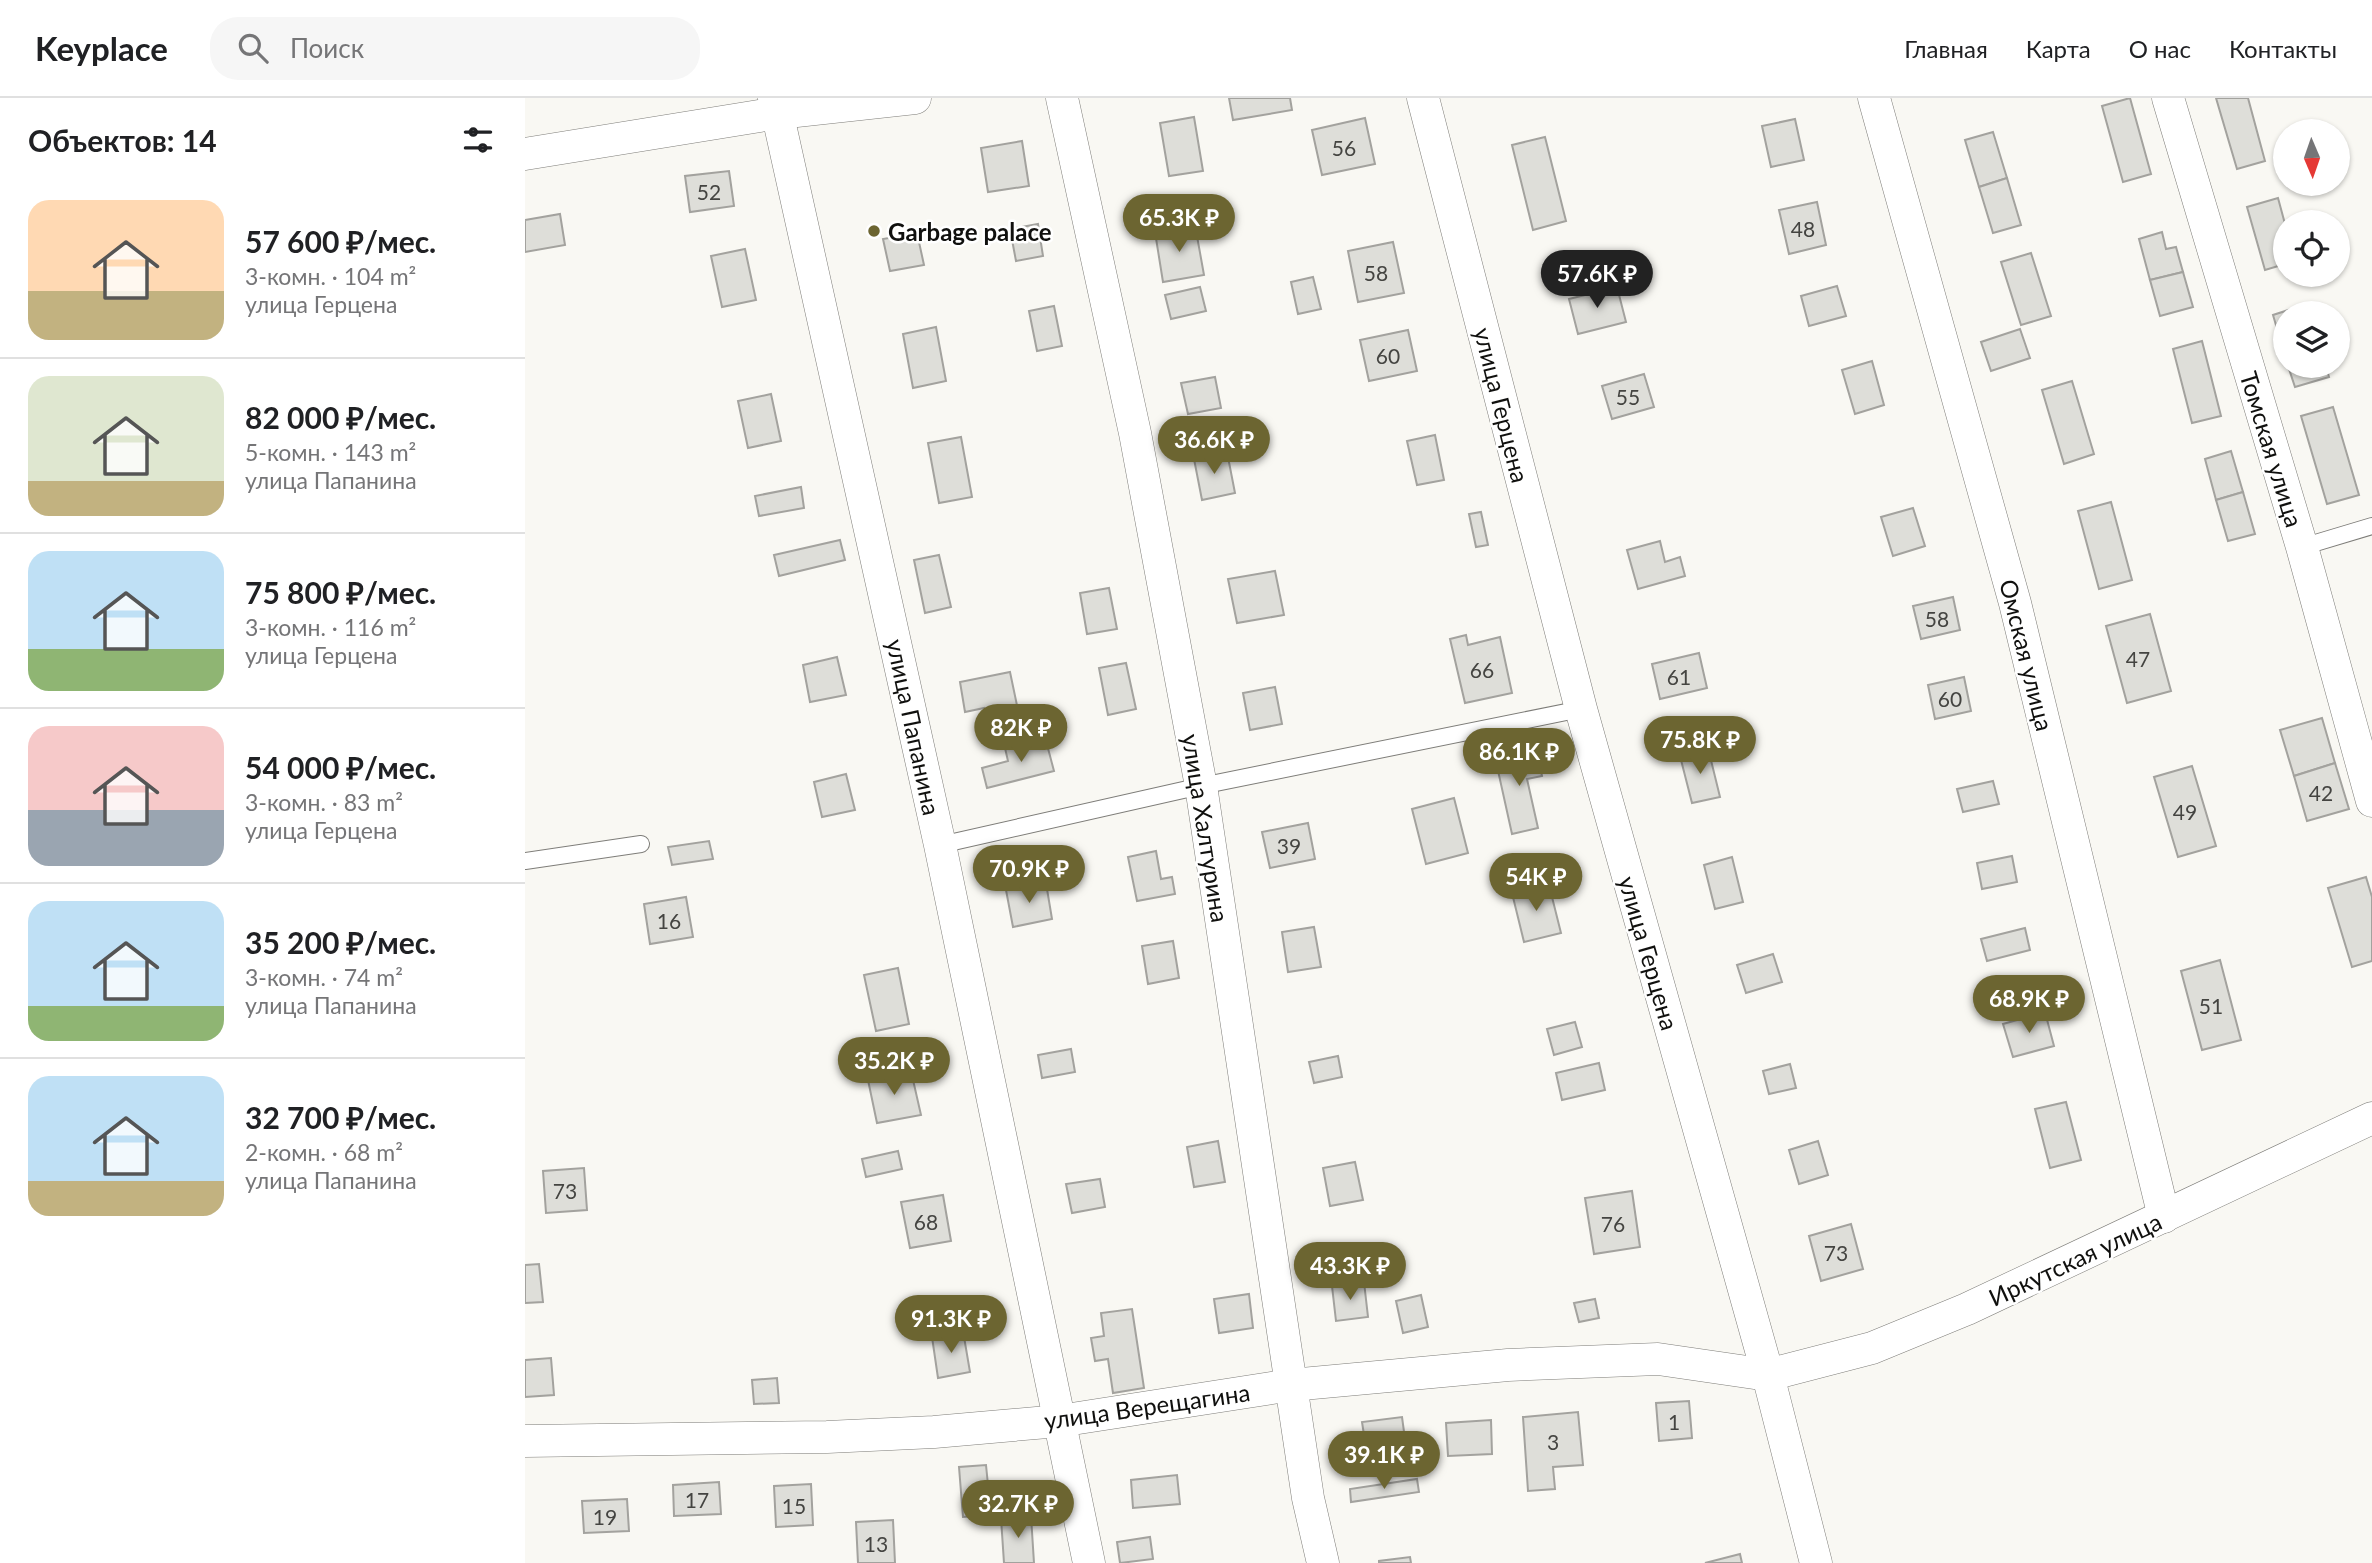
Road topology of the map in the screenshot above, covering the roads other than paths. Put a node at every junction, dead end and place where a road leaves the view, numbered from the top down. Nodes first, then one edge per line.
1 (915, 98) edge
2 (1062, 98) edge
3 (1423, 98) edge
4 (1874, 98) edge
5 (2168, 98) edge
6 (776, 105) edge
7 (525, 154) edge
8 (2372, 526) edge
9 (2301, 548) junction
10 (1581, 709) junction
11 (1201, 786) junction
12 (2372, 801) edge
13 (641, 844) dead end
14 (940, 845) junction
15 (525, 861) edge
16 (2372, 1118) edge
17 (2164, 1217) junction
18 (1768, 1376) junction
19 (1291, 1385) junction
20 (1059, 1421) junction
21 (525, 1441) edge
22 (1089, 1563) edge
23 (1323, 1563) edge
24 (1816, 1563) edge

1 - 6 street
2 - 11 street, улица Халтурина
3 - 10 street, улица Герцена
4 - 17 street, Омская улица
5 - 9 street, Томская улица
6 - 7 street
6 - 14 street, улица Папанина
8 - 9 lane
9 - 12 street, Томская улица
10 - 11 lane
10 - 18 street, улица Герцена
11 - 14 lane
11 - 19 street, улица Халтурина
13 - 15 lane
14 - 20 street, улица Папанина
16 - 17 street, Иркутская улица
17 - 18 street, Иркутская улица
18 - 19 street, улица Верещагина
18 - 24 street, улица Герцена
19 - 20 street, улица Верещагина
19 - 23 street, улица Халтурина
20 - 21 street, улица Верещагина
20 - 22 street, улица Папанина

